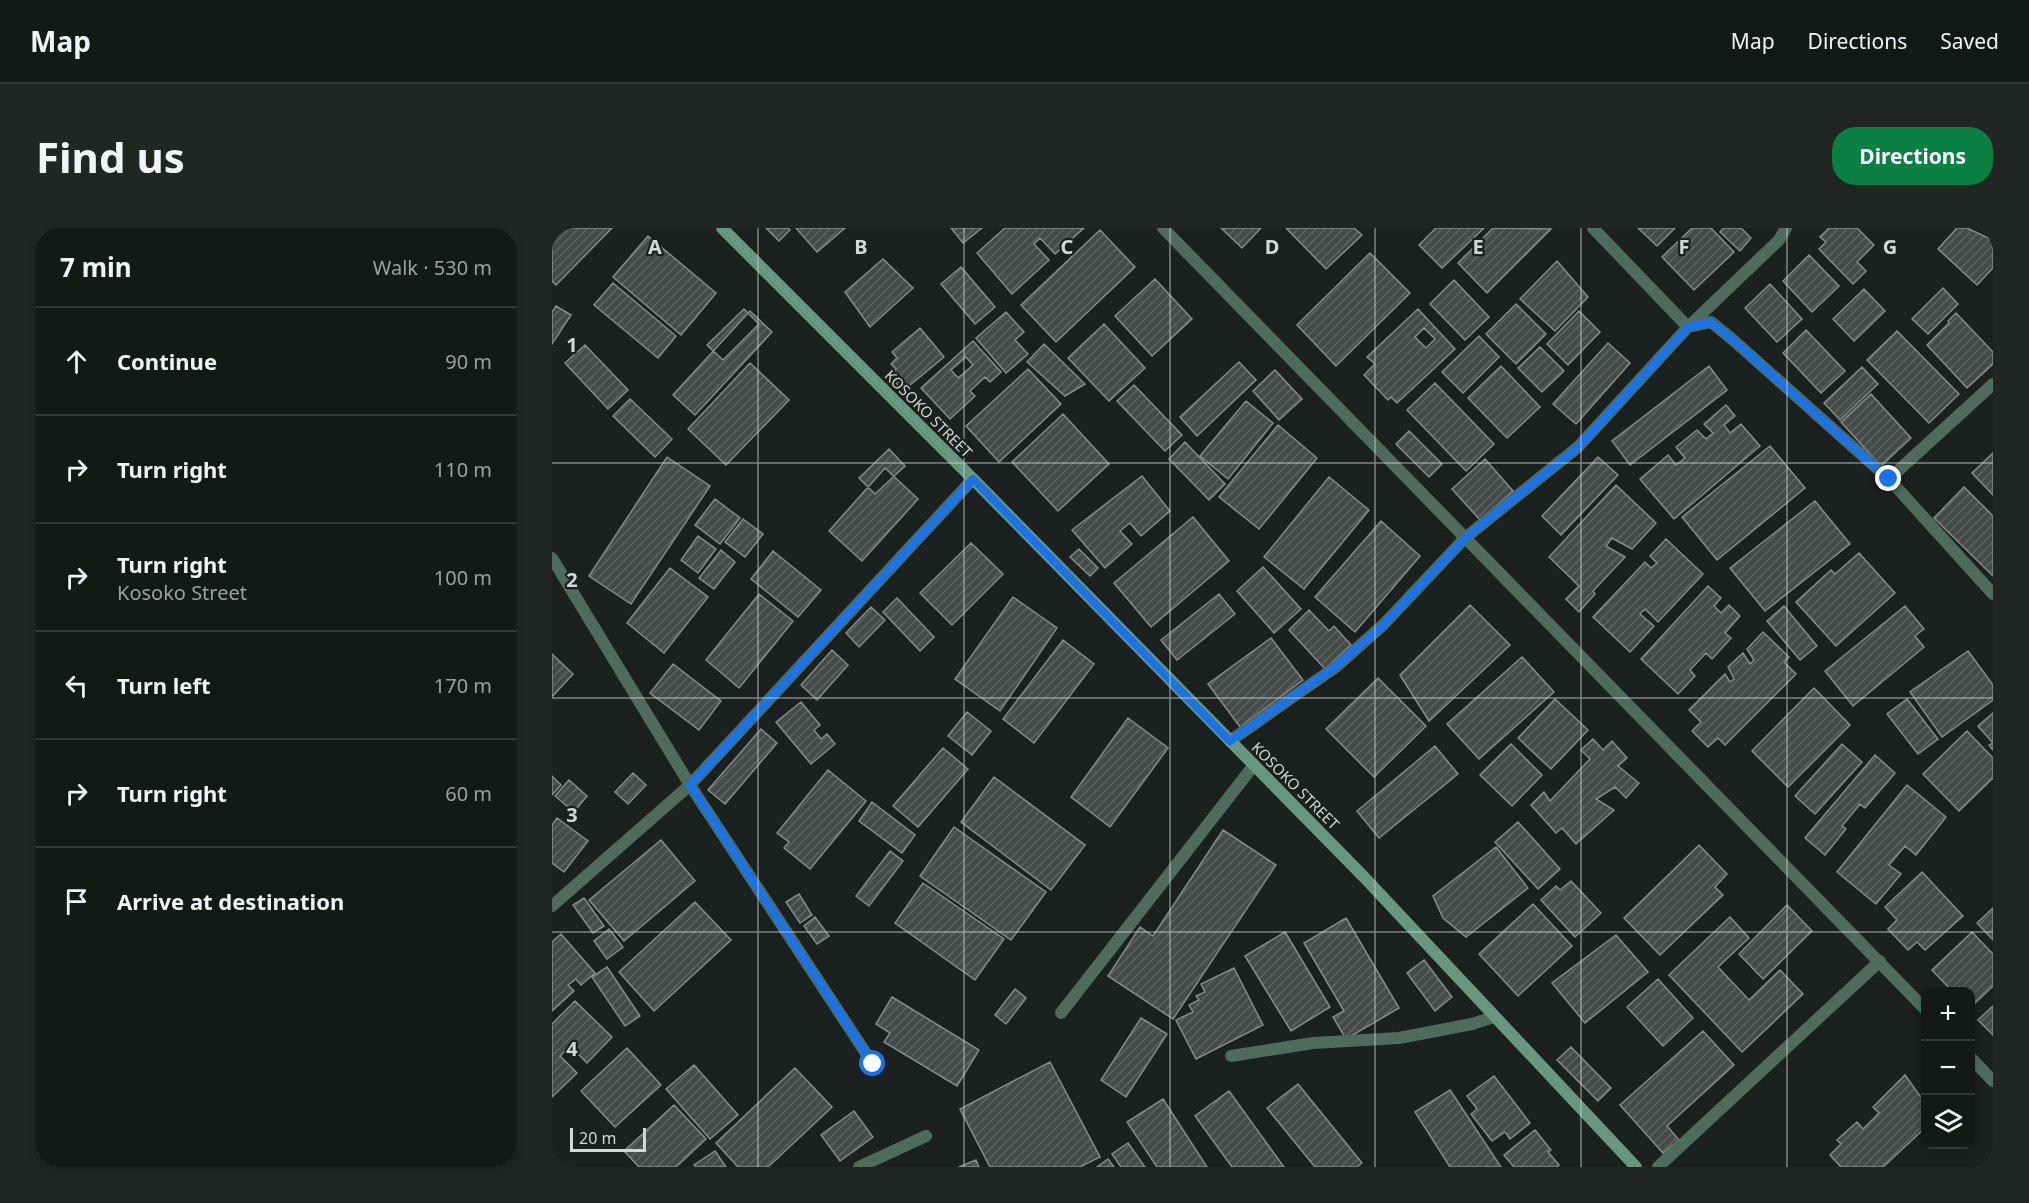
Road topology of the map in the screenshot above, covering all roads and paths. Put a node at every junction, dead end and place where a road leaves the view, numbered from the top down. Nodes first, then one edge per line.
1 (722, 228) edge
2 (1163, 228) edge
3 (1593, 228) edge
4 (1786, 228) edge
5 (1688, 327) junction
6 (1993, 384) edge
7 (973, 479) junction
8 (1889, 479) junction
9 (1465, 538) junction
10 (552, 558) edge
11 (1993, 594) edge
12 (1230, 741) junction
13 (1254, 765) junction
14 (690, 785) junction
15 (552, 906) edge
16 (1880, 961) junction
17 (1921, 1005) edge
18 (1060, 1013) dead end
19 (1494, 1017) junction
20 (1231, 1056) dead end
21 (1975, 1061) edge
22 (873, 1064) dead end
23 (1993, 1081) edge
24 (926, 1136) dead end
25 (859, 1167) edge
26 (1636, 1167) edge
27 (1658, 1167) edge

1 - 7 street, KOSOKO STREET
2 - 9 street
3 - 5 street
4 - 5 street
5 - 8 street
5 - 9 street
6 - 8 street
7 - 12 street, KOSOKO STREET
7 - 14 street
8 - 11 street
9 - 12 street
9 - 16 street
10 - 14 street
12 - 13 street, KOSOKO STREET
13 - 18 street
13 - 19 street, KOSOKO STREET
14 - 15 street
14 - 22 street
16 - 17 street
16 - 27 street
19 - 20 street
19 - 26 street, KOSOKO STREET
21 - 23 street
24 - 25 street

